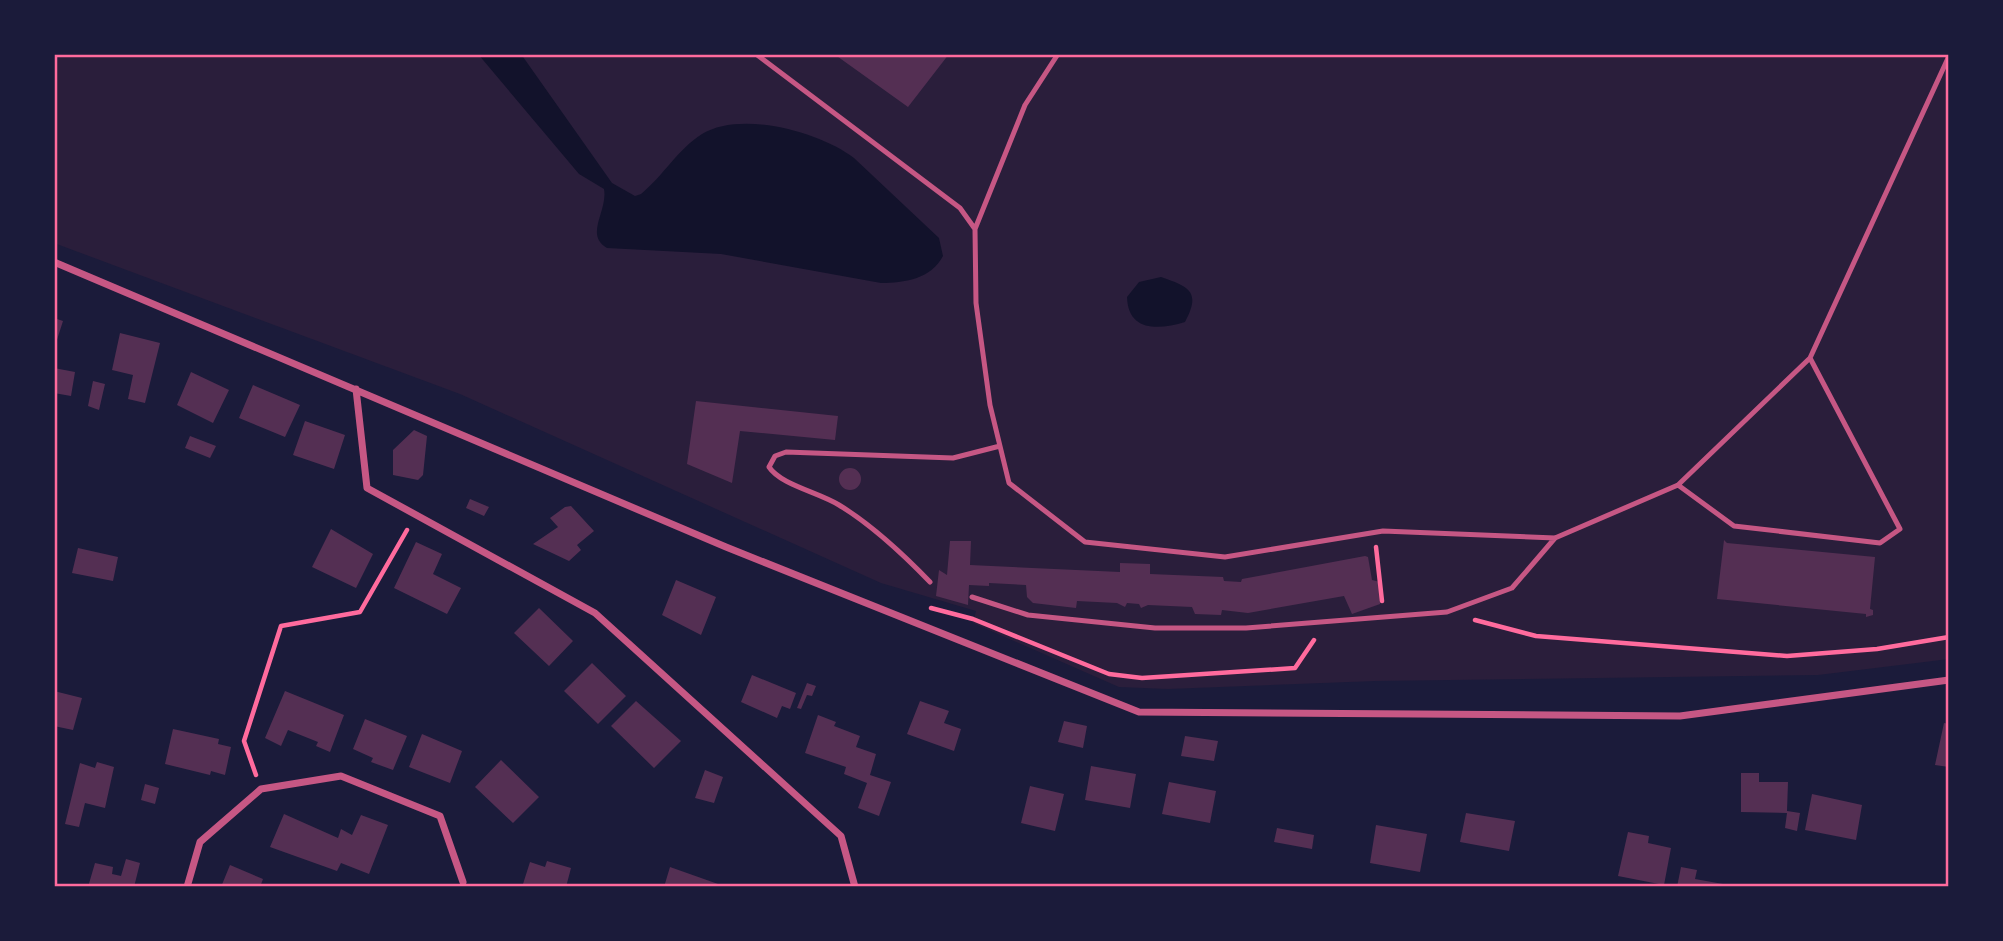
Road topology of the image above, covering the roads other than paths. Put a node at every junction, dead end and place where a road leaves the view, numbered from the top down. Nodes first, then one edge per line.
1 (756, 54) edge
2 (1058, 54) edge
3 (1949, 56) edge
4 (975, 229) junction
5 (54, 262) edge
6 (1810, 358) junction
7 (356, 389) junction
8 (1000, 446) junction
9 (1678, 485) junction
10 (1555, 538) junction
11 (930, 582) dead end
12 (972, 597) dead end
13 (1949, 680) edge
14 (463, 883) dead end
15 (187, 887) edge
16 (855, 887) edge

1 - 4 lane
2 - 4 lane
3 - 6 lane
4 - 8 lane
5 - 7 street
6 - 9 lane
6 - 9 lane
7 - 13 street
7 - 16 street
8 - 10 lane
8 - 11 lane
9 - 10 lane
10 - 12 lane
14 - 15 street

